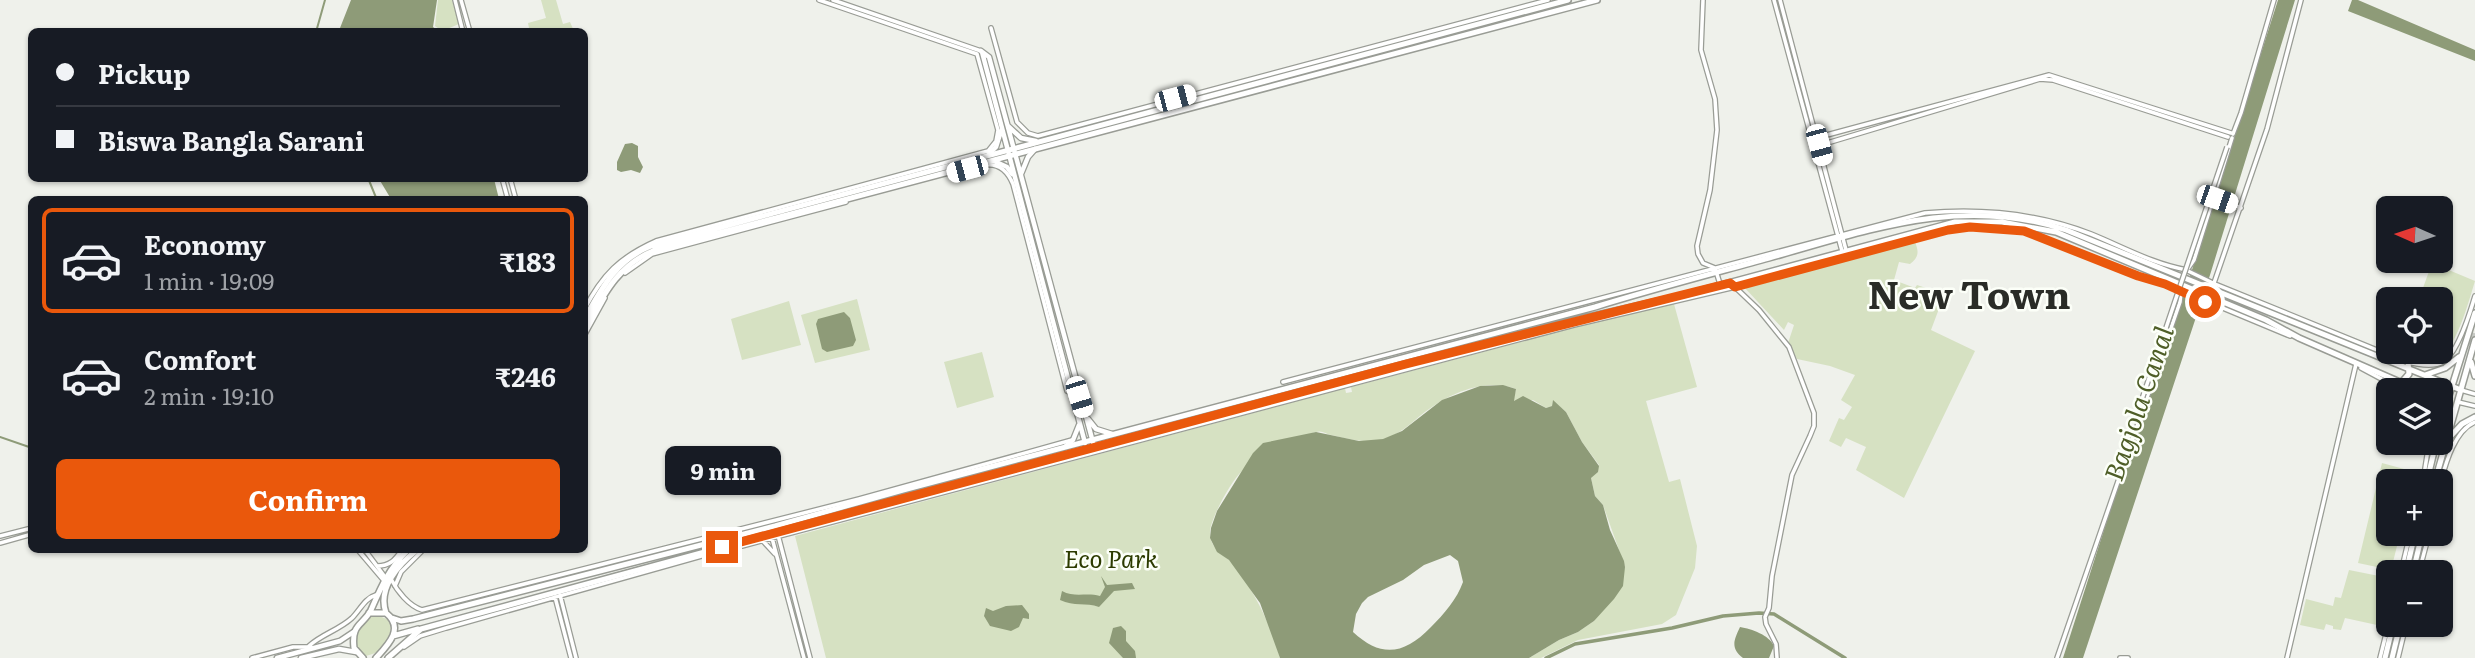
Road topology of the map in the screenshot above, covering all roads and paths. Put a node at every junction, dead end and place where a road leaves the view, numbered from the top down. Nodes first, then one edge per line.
1 (455, 0) edge
2 (461, 0) edge
3 (819, 0) edge
4 (833, 0) edge
5 (1548, 0) edge
6 (1568, 0) edge
7 (1597, 0) edge
8 (1703, 0) edge
9 (1774, 0) edge
10 (1780, 0) edge
11 (2274, 0) edge
12 (2301, 0) edge
13 (462, 28) edge
14 (469, 28) edge
15 (991, 28) dead end
16 (980, 53) junction
17 (1009, 93) junction
18 (999, 94) junction
19 (1004, 126) junction
20 (2231, 136) junction
21 (1814, 138) junction
22 (1038, 144) junction
23 (1816, 146) junction
24 (1011, 151) junction
25 (987, 158) junction
26 (1018, 176) junction
27 (2216, 198) junction
28 (2239, 207) junction
29 (1840, 236) junction
30 (1844, 251) junction
31 (1716, 271) junction
32 (2188, 271) junction
33 (2168, 276) junction
34 (1720, 285) junction
35 (1732, 285) junction
36 (2212, 285) junction
37 (2181, 289) junction
38 (2475, 296) edge
39 (588, 298) edge
40 (592, 300) junction
41 (588, 303) edge
42 (588, 310) edge
43 (2475, 314) edge
44 (2473, 322) dead end
45 (588, 323) edge
46 (2265, 323) junction
47 (588, 329) edge
48 (2475, 340) edge
49 (2457, 342) junction
50 (2463, 348) junction
51 (2470, 359) junction
52 (2356, 363) junction
53 (2408, 366) junction
54 (2422, 375) junction
55 (2475, 376) edge
56 (2382, 378) edge
57 (2392, 378) edge
58 (2407, 378) edge
59 (2429, 378) edge
60 (2453, 380) edge
61 (1283, 382) dead end
62 (2453, 388) edge
63 (2461, 390) junction
64 (2475, 394) edge
65 (1075, 396) junction
66 (2453, 400) edge
67 (2458, 402) junction
68 (2475, 406) edge
69 (1085, 416) junction
70 (2475, 417) edge
71 (2453, 420) edge
72 (1079, 422) junction
73 (2475, 422) edge
74 (2136, 426) junction
75 (2453, 433) edge
76 (1115, 434) junction
77 (1073, 440) junction
78 (2453, 441) edge
79 (1093, 443) junction
80 (1086, 445) junction
81 (1062, 449) junction
82 (1031, 454) junction
83 (28, 529) edge
84 (796, 531) junction
85 (28, 535) edge
86 (774, 535) junction
87 (0, 537) edge
88 (762, 540) junction
89 (0, 543) edge
90 (744, 543) junction
91 (780, 543) junction
92 (361, 553) edge
93 (367, 553) edge
94 (400, 553) edge
95 (406, 553) edge
96 (413, 553) edge
97 (420, 553) edge
98 (777, 556) junction
99 (377, 566) junction
100 (388, 582) junction
101 (787, 582) junction
102 (521, 586) junction
103 (560, 594) junction
104 (376, 595) junction
105 (369, 613) junction
106 (386, 613) junction
107 (392, 618) junction
108 (421, 628) junction
109 (355, 631) junction
110 (393, 636) junction
111 (2388, 637) edge
112 (2397, 637) edge
113 (2403, 637) edge
114 (311, 647) junction
115 (311, 656) edge
116 (359, 656) edge
117 (375, 657) edge
118 (252, 658) edge
119 (277, 658) edge
120 (301, 658) edge
121 (390, 658) edge
122 (574, 658) edge
123 (804, 658) edge
124 (810, 658) edge
125 (1777, 658) edge
126 (2057, 658) edge
127 (2120, 658) edge
128 (2127, 658) edge
129 (2287, 658) edge
130 (2383, 658) edge
131 (2392, 658) edge
132 (2398, 658) edge

1 - 13 street
2 - 14 street
3 - 16 street
4 - 16 street
5 - 17 street
6 - 22 main road
7 - 22 main road
8 - 31 street
9 - 21 street
10 - 21 street
11 - 20 street
12 - 28 street
15 - 17 street
16 - 18 main road
16 - 19 main road
16 - 40 street
17 - 18 street
18 - 19 main road
19 - 22 main road
19 - 24 main road
19 - 25 main road
20 - 21 street
20 - 23 street
20 - 27 street
20 - 74 street, bridge
21 - 23 street
22 - 24 main road
22 - 26 main road
23 - 29 street
24 - 25 main road
24 - 26 main road
25 - 26 main road
25 - 40 main road
25 - 45 main road
26 - 65 main road
27 - 28 street
27 - 32 street
28 - 36 street
29 - 30 street
29 - 31 main road
29 - 33 main road
30 - 33 main road
30 - 35 main road
31 - 34 street
31 - 61 street
31 - 76 main road
32 - 33 street
32 - 36 street
33 - 35 street
33 - 36 main road
33 - 37 main road
34 - 35 main road
34 - 79 main road
35 - 84 street
35 - 125 street
36 - 53 main road
37 - 46 street
37 - 46 main road
37 - 74 street
38 - 49 street
39 - 40 street
40 - 41 street
40 - 42 main road
43 - 44 main road
43 - 50 main road
46 - 52 main road
47 - 65 street
48 - 51 main road
49 - 50 main road
49 - 53 street
50 - 54 main road
50 - 60 main road
51 - 55 main road
51 - 63 main road
52 - 56 street
52 - 57 main road
52 - 129 street
53 - 54 main road
53 - 58 main road
54 - 59 main road
62 - 63 main road
63 - 64 street
63 - 67 main road
65 - 69 main road
65 - 72 main road
66 - 67 main road
67 - 68 street
67 - 71 main road
69 - 76 main road
69 - 79 main road
70 - 75 main road
72 - 77 main road
72 - 80 main road
73 - 78 street
74 - 126 street
76 - 79 main road
77 - 81 main road
77 - 82 street
79 - 80 main road
80 - 81 main road
80 - 86 main road
81 - 82 main road
82 - 102 street
82 - 102 main road
83 - 87 street
84 - 86 street
84 - 91 street
85 - 89 street
86 - 88 street
86 - 90 main road
86 - 91 street
86 - 98 street
88 - 90 street
88 - 98 street
90 - 103 main road
91 - 101 street
92 - 100 street
93 - 99 street
94 - 99 street
95 - 100 main road
96 - 100 main road
97 - 100 street
98 - 101 street
99 - 100 street
100 - 102 street
100 - 104 main road
100 - 106 main road
101 - 123 street
101 - 124 street
102 - 107 main road
103 - 108 main road
103 - 121 street
103 - 122 street
104 - 105 main road
104 - 114 street
105 - 106 main road
105 - 109 main road
106 - 107 main road
107 - 110 main road
108 - 110 main road
108 - 121 main road
109 - 114 main road
109 - 116 main road
110 - 117 main road
111 - 130 main road
112 - 131 main road
113 - 132 street
114 - 118 street
114 - 119 main road
115 - 116 main road
115 - 120 main road
127 - 128 street

